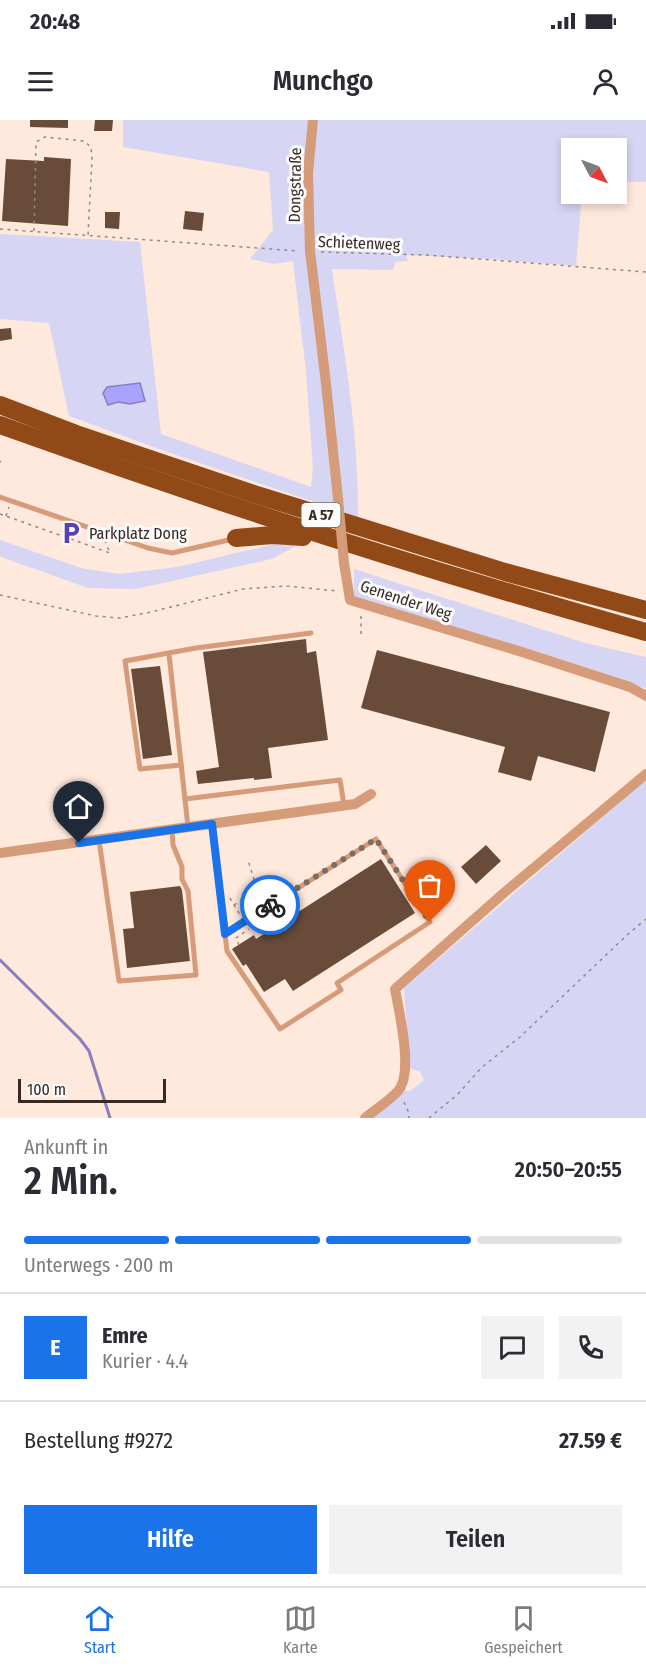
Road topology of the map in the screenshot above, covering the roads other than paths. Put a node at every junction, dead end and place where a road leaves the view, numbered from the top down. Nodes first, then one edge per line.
1 (313, 120) edge
2 (310, 251) joint
3 (0, 405) edge
4 (0, 425) edge
5 (0, 496) edge
6 (236, 538) joint
7 (340, 541) junction
8 (646, 610) edge
9 (646, 632) edge
10 (311, 633) dead end
11 (169, 654) junction
12 (646, 696) edge
13 (181, 765) junction
14 (646, 774) edge
15 (371, 794) dead end
16 (185, 799) junction
17 (344, 805) junction
18 (212, 824) junction
19 (188, 827) junction
20 (172, 830) junction
21 (99, 840) junction
22 (0, 853) edge
23 (225, 934) junction
24 (365, 1118) edge

1 - 2 street, Dongstraße
2 - 12 street, Genender Weg, bridge
3 - 8 highway, A 57
4 - 7 highway, A 57
5 - 6 lane
6 - 7 highway
7 - 9 highway, A 57
10 - 11 lane
11 - 13 lane
11 - 13 lane
13 - 16 lane
14 - 24 street
15 - 17 street
16 - 17 lane
16 - 19 lane
17 - 18 street
18 - 19 street
18 - 23 lane
19 - 20 street
20 - 21 street
20 - 21 lane
21 - 22 street
23 - 23 lane

